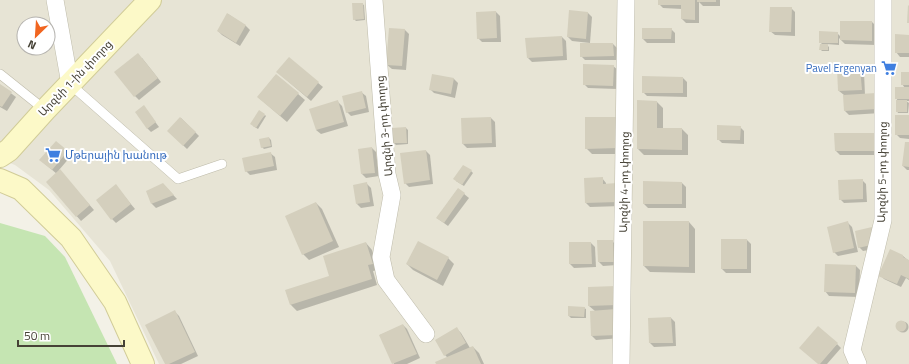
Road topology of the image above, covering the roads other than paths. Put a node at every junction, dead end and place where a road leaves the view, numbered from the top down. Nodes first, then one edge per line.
1 (55, 0) edge
2 (150, 0) edge
3 (374, 0) edge
4 (626, 0) edge
5 (883, 0) edge
6 (0, 74) edge
7 (70, 84) junction
8 (45, 110) junction
9 (0, 156) edge
10 (222, 164) dead end
11 (0, 180) edge
12 (426, 334) dead end
13 (143, 364) edge
14 (621, 364) edge
15 (858, 364) edge

1 - 7 street
2 - 7 main road, Արզնի 1-ին փողոց
3 - 12 street, Արզնի 3-րդ փողոց
4 - 14 street, Արզնի 4-րդ փողոց
5 - 15 street, Արզնի 5-րդ փողոց
6 - 8 lane
7 - 8 main road, Արզնի 1-ին փողոց
7 - 10 lane
8 - 9 main road, Արզնի 1-ին փողոց
11 - 13 main road

